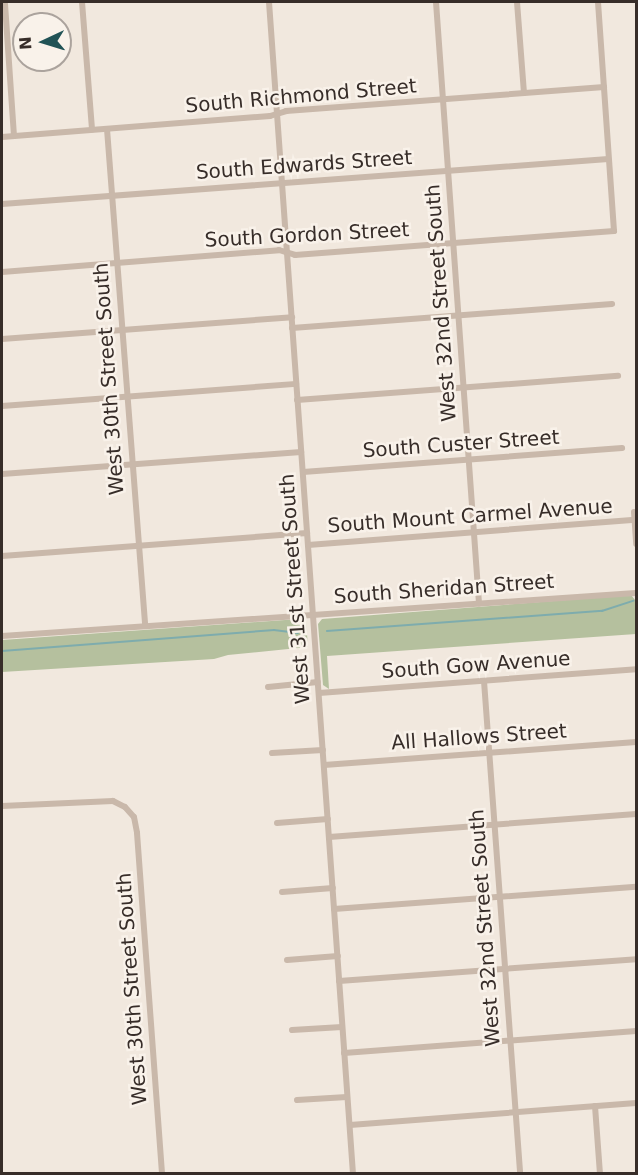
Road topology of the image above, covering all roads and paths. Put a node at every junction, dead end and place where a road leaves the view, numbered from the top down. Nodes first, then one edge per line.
1 (82, 2) edge
2 (269, 2) edge
3 (436, 2) edge
4 (517, 2) edge
5 (598, 2) edge
6 (5, 4) dead end
7 (604, 87) junction
8 (524, 93) junction
9 (443, 100) junction
10 (277, 115) junction
11 (107, 129) junction
12 (92, 130) junction
13 (14, 136) junction
14 (2, 137) edge
15 (608, 159) junction
16 (448, 171) junction
17 (282, 183) junction
18 (112, 196) junction
19 (2, 204) edge
20 (454, 244) junction
21 (286, 251) junction
22 (117, 263) junction
23 (2, 272) edge
24 (612, 304) dead end
25 (459, 315) junction
26 (292, 317) junction
27 (292, 328) junction
28 (122, 330) junction
29 (2, 339) edge
30 (618, 376) dead end
31 (296, 384) junction
32 (464, 388) junction
33 (127, 397) junction
34 (297, 400) junction
35 (2, 406) edge
36 (622, 448) dead end
37 (301, 452) junction
38 (469, 460) junction
39 (132, 465) junction
40 (303, 472) junction
41 (2, 474) edge
42 (634, 512) dead end
43 (635, 520) junction
44 (473, 531) junction
45 (307, 533) junction
46 (308, 544) junction
47 (636, 544) edge
48 (138, 546) junction
49 (2, 556) edge
50 (636, 592) edge
51 (479, 603) junction
52 (313, 615) junction
53 (145, 626) junction
54 (2, 636) edge
55 (636, 669) edge
56 (484, 681) junction
57 (318, 682) junction
58 (268, 687) dead end
59 (319, 693) junction
60 (636, 742) edge
61 (323, 750) junction
62 (489, 752) junction
63 (272, 753) dead end
64 (324, 765) junction
65 (2, 806) edge
66 (636, 814) edge
67 (328, 819) junction
68 (277, 823) dead end
69 (494, 825) junction
70 (329, 837) junction
71 (636, 886) edge
72 (333, 888) junction
73 (282, 892) dead end
74 (500, 897) junction
75 (334, 909) junction
76 (338, 956) junction
77 (636, 959) edge
78 (287, 960) dead end
79 (505, 969) junction
80 (339, 981) junction
81 (342, 1026) junction
82 (292, 1030) dead end
83 (636, 1030) edge
84 (510, 1040) junction
85 (344, 1053) junction
86 (347, 1097) junction
87 (297, 1100) dead end
88 (636, 1103) edge
89 (595, 1106) junction
90 (516, 1113) junction
91 (350, 1125) junction
92 (162, 1173) edge
93 (353, 1173) edge
94 (520, 1173) edge
95 (600, 1173) edge

1 - 12 street
2 - 10 street, West 31st Street South
3 - 9 street, West 32nd Street South
4 - 8 street
5 - 7 street
6 - 13 street
7 - 8 street, South Richmond Street
7 - 15 street
8 - 9 street, South Richmond Street
9 - 10 street, South Richmond Street
9 - 16 street, West 32nd Street South
10 - 11 street, South Richmond Street
10 - 17 street, West 31st Street South
11 - 12 street, South Richmond Street
11 - 18 street, West 30th Street South
12 - 13 street, South Richmond Street
13 - 14 street, South Richmond Street
15 - 16 street, South Edwards Street
15 - 20 street, South Gordon Street
16 - 17 street, South Edwards Street
16 - 20 street, West 32nd Street South
17 - 18 street, South Edwards Street
17 - 21 street, West 31st Street South
18 - 19 street, South Edwards Street
18 - 22 street, West 30th Street South
20 - 21 street, South Gordon Street
20 - 25 street, West 32nd Street South
21 - 22 street, South Gordon Street
21 - 26 street, West 31st Street South
22 - 23 street, South Gordon Street
22 - 28 street, West 30th Street South
24 - 25 street
25 - 27 street
25 - 32 street, West 32nd Street South
26 - 27 street, West 31st Street South
26 - 28 street
27 - 31 street, West 31st Street South
28 - 29 street
28 - 33 street, West 30th Street South
30 - 32 street
31 - 33 street
31 - 34 street, West 31st Street South
32 - 34 street
32 - 38 street, West 32nd Street South
33 - 35 street
33 - 39 street, West 30th Street South
34 - 37 street, West 31st Street South
36 - 38 street, South Custer Street
37 - 39 street
37 - 40 street, West 31st Street South
38 - 40 street, South Custer Street
38 - 44 street, West 32nd Street South
39 - 41 street
39 - 48 street, West 30th Street South
40 - 45 street, West 31st Street South
42 - 43 street
43 - 44 street, South Mount Carmel Avenue
43 - 47 street
44 - 46 street, South Mount Carmel Avenue
44 - 51 street, West 32nd Street South
45 - 46 street, West 31st Street South
45 - 48 street, South Mount Carmel Avenue
46 - 52 street, West 31st Street South
48 - 49 street, South Mount Carmel Avenue
48 - 53 street, West 30th Street South
50 - 51 street, South Sheridan Street
51 - 52 street, South Sheridan Street
52 - 53 street, South Sheridan Street
52 - 57 street, West 31st Street South
53 - 54 street, South Sheridan Street
55 - 56 street, South Gow Avenue
56 - 59 street, South Gow Avenue
56 - 62 street, West 32nd Street South
57 - 58 street
57 - 59 street, West 31st Street South
59 - 61 street, West 31st Street South
60 - 62 street, All Hallows Street
61 - 63 street
61 - 64 street, West 31st Street South
62 - 64 street, All Hallows Street
62 - 69 street, West 32nd Street South
64 - 67 street, West 31st Street South
65 - 92 street, West 30th Street South
66 - 69 street
67 - 68 street
67 - 70 street, West 31st Street South
69 - 70 street
69 - 74 street, West 32nd Street South
70 - 72 street, West 31st Street South
71 - 74 street
72 - 73 street
72 - 75 street, West 31st Street South
74 - 75 street
74 - 79 street, West 32nd Street South
75 - 76 street, West 31st Street South
76 - 78 street
76 - 80 street, West 31st Street South
77 - 79 street
79 - 80 street
79 - 84 street, West 32nd Street South
80 - 81 street, West 31st Street South
81 - 82 street
81 - 85 street, West 31st Street South
83 - 84 street
84 - 85 street
84 - 90 street, West 32nd Street South
85 - 86 street, West 31st Street South
86 - 87 street
86 - 91 street, West 31st Street South
88 - 89 street
89 - 90 street
89 - 95 street
90 - 91 street
90 - 94 street, West 32nd Street South
91 - 93 street, West 31st Street South

